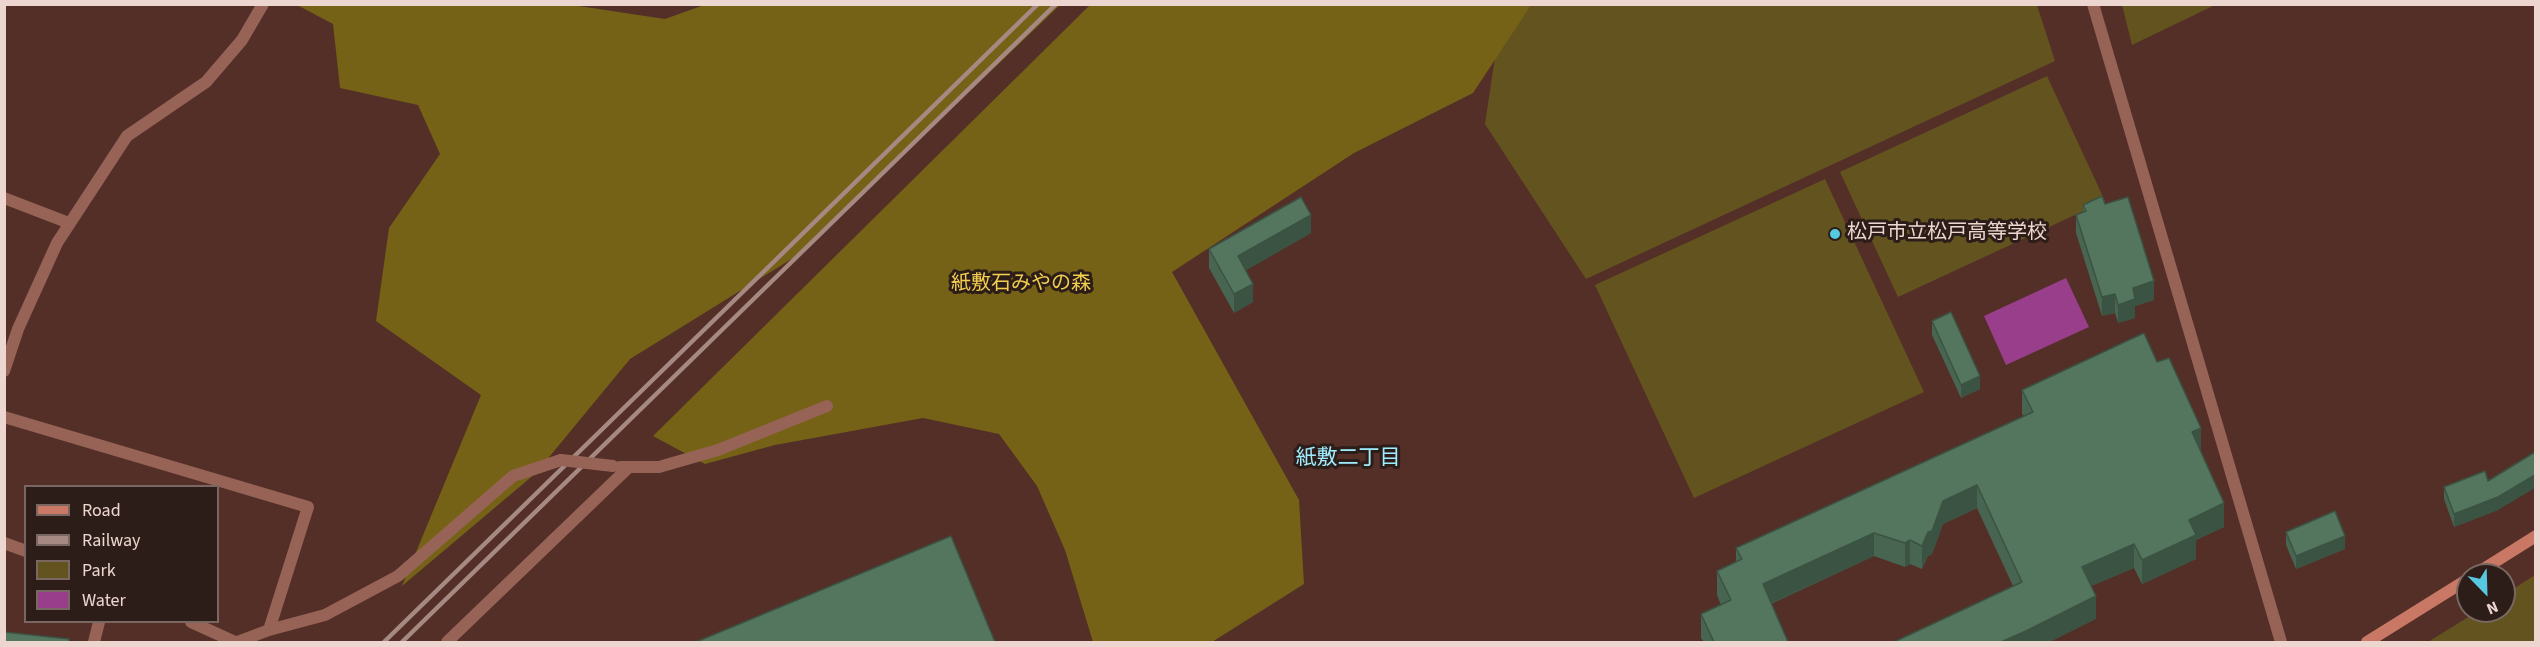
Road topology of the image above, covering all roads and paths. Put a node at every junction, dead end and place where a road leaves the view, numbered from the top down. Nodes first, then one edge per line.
1 (263, 4) edge
2 (2093, 4) edge
3 (4, 198) edge
4 (69, 224) junction
5 (4, 371) edge
6 (827, 406) dead end
7 (4, 417) edge
8 (628, 468) junction
9 (2535, 536) edge
10 (4, 543) edge
11 (24, 550) edge
12 (2493, 563) edge
13 (2456, 586) edge
14 (99, 623) edge
15 (195, 623) edge
16 (268, 630) junction
17 (94, 642) edge
18 (236, 642) edge
19 (447, 642) edge
20 (2281, 642) edge
21 (2367, 642) edge

1 - 4 street
2 - 20 street
3 - 4 street
4 - 5 street
6 - 8 street
7 - 16 street
8 - 16 street, bridge
8 - 19 street
9 - 12 street
10 - 11 street
13 - 21 street
14 - 17 street
15 - 18 street
16 - 18 street

